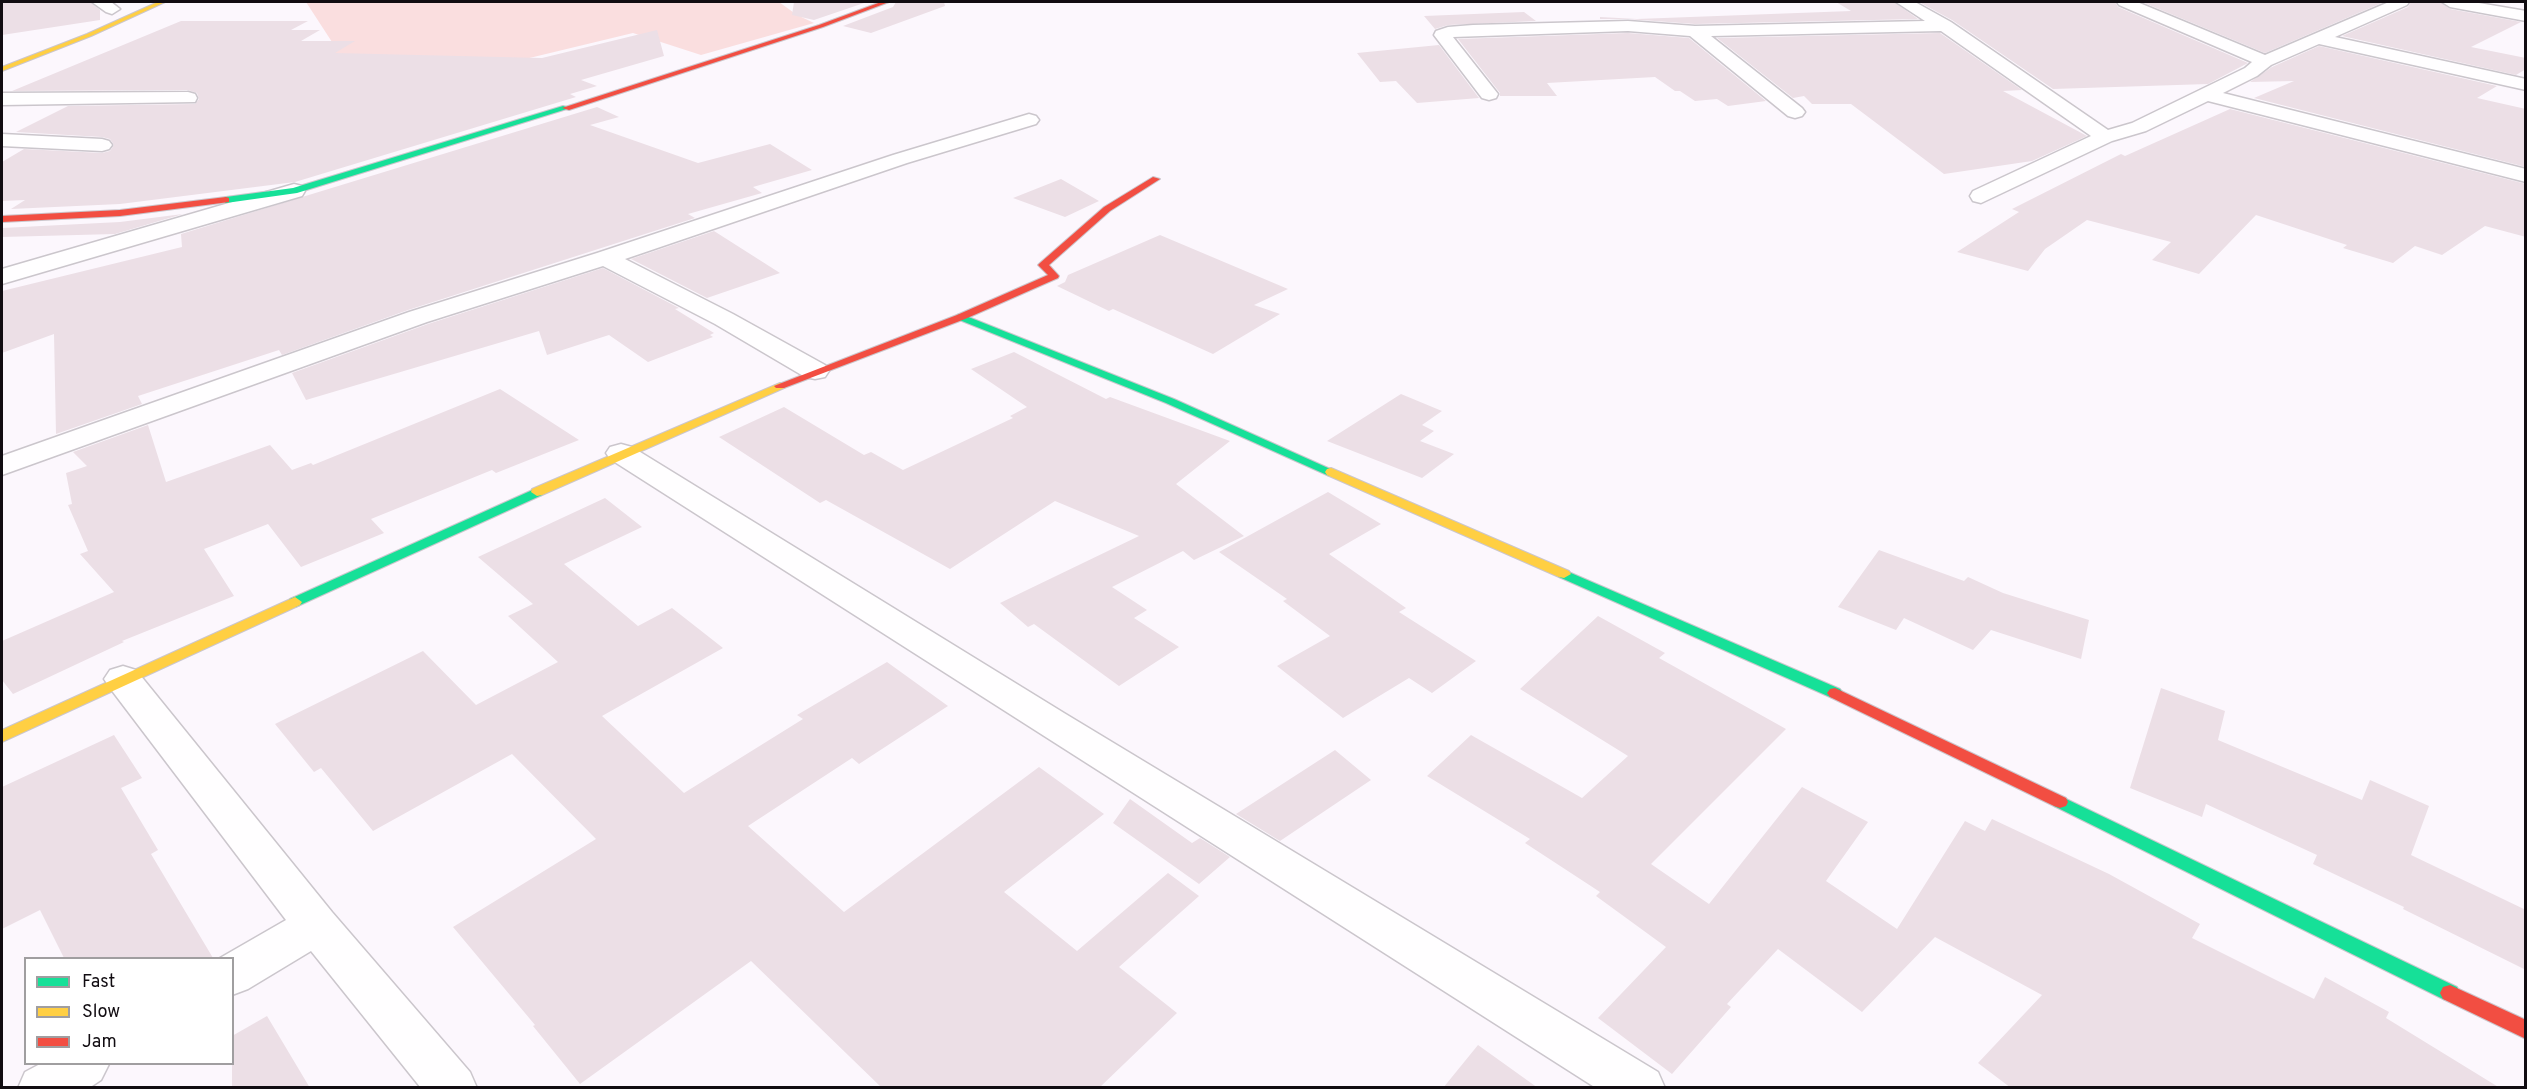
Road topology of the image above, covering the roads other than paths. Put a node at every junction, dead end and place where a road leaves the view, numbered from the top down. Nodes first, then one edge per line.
1 (127, 2) edge
2 (162, 2) edge
3 (886, 2) edge
4 (1904, 2) edge
5 (2126, 2) edge
6 (2450, 2) edge
7 (2390, 3) edge
8 (104, 8) edge
9 (2526, 16) edge
10 (80, 23) dead end
11 (1945, 26) junction
12 (1695, 31) junction
13 (2316, 38) junction
14 (2, 55) edge
15 (2265, 61) junction
16 (2, 69) edge
17 (2526, 85) edge
18 (1488, 94) dead end
19 (2208, 95) junction
20 (188, 98) dead end
21 (2, 99) edge
22 (1795, 112) dead end
23 (1029, 120) dead end
24 (2105, 137) junction
25 (2, 140) edge
26 (102, 145) dead end
27 (2526, 176) edge
28 (1156, 179) dead end
29 (294, 191) junction
30 (1981, 196) dead end
31 (2, 219) edge
32 (605, 258) junction
33 (2, 278) edge
34 (962, 317) junction
35 (815, 371) junction
36 (621, 453) junction
37 (2, 466) edge
38 (123, 679) junction
39 (2, 736) edge
40 (316, 925) junction
41 (234, 974) edge
42 (2526, 1030) edge
43 (82, 1065) edge
44 (43, 1088) edge
45 (452, 1088) edge
46 (1640, 1088) edge

1 - 8 street
2 - 16 street
3 - 29 street
4 - 11 street
5 - 15 street
6 - 9 street
7 - 13 street
10 - 14 street
11 - 12 street
11 - 24 street
12 - 18 street
12 - 22 street
13 - 15 street
13 - 17 street
15 - 19 street
19 - 24 street
19 - 27 street
20 - 21 street
23 - 32 street
24 - 30 street
25 - 26 street
28 - 34 street
29 - 31 street
29 - 33 street
32 - 35 street
32 - 37 street
34 - 35 street
34 - 42 street
35 - 36 street
36 - 38 street
36 - 46 street
38 - 39 street
38 - 40 street
40 - 41 street
40 - 45 street
43 - 44 street

